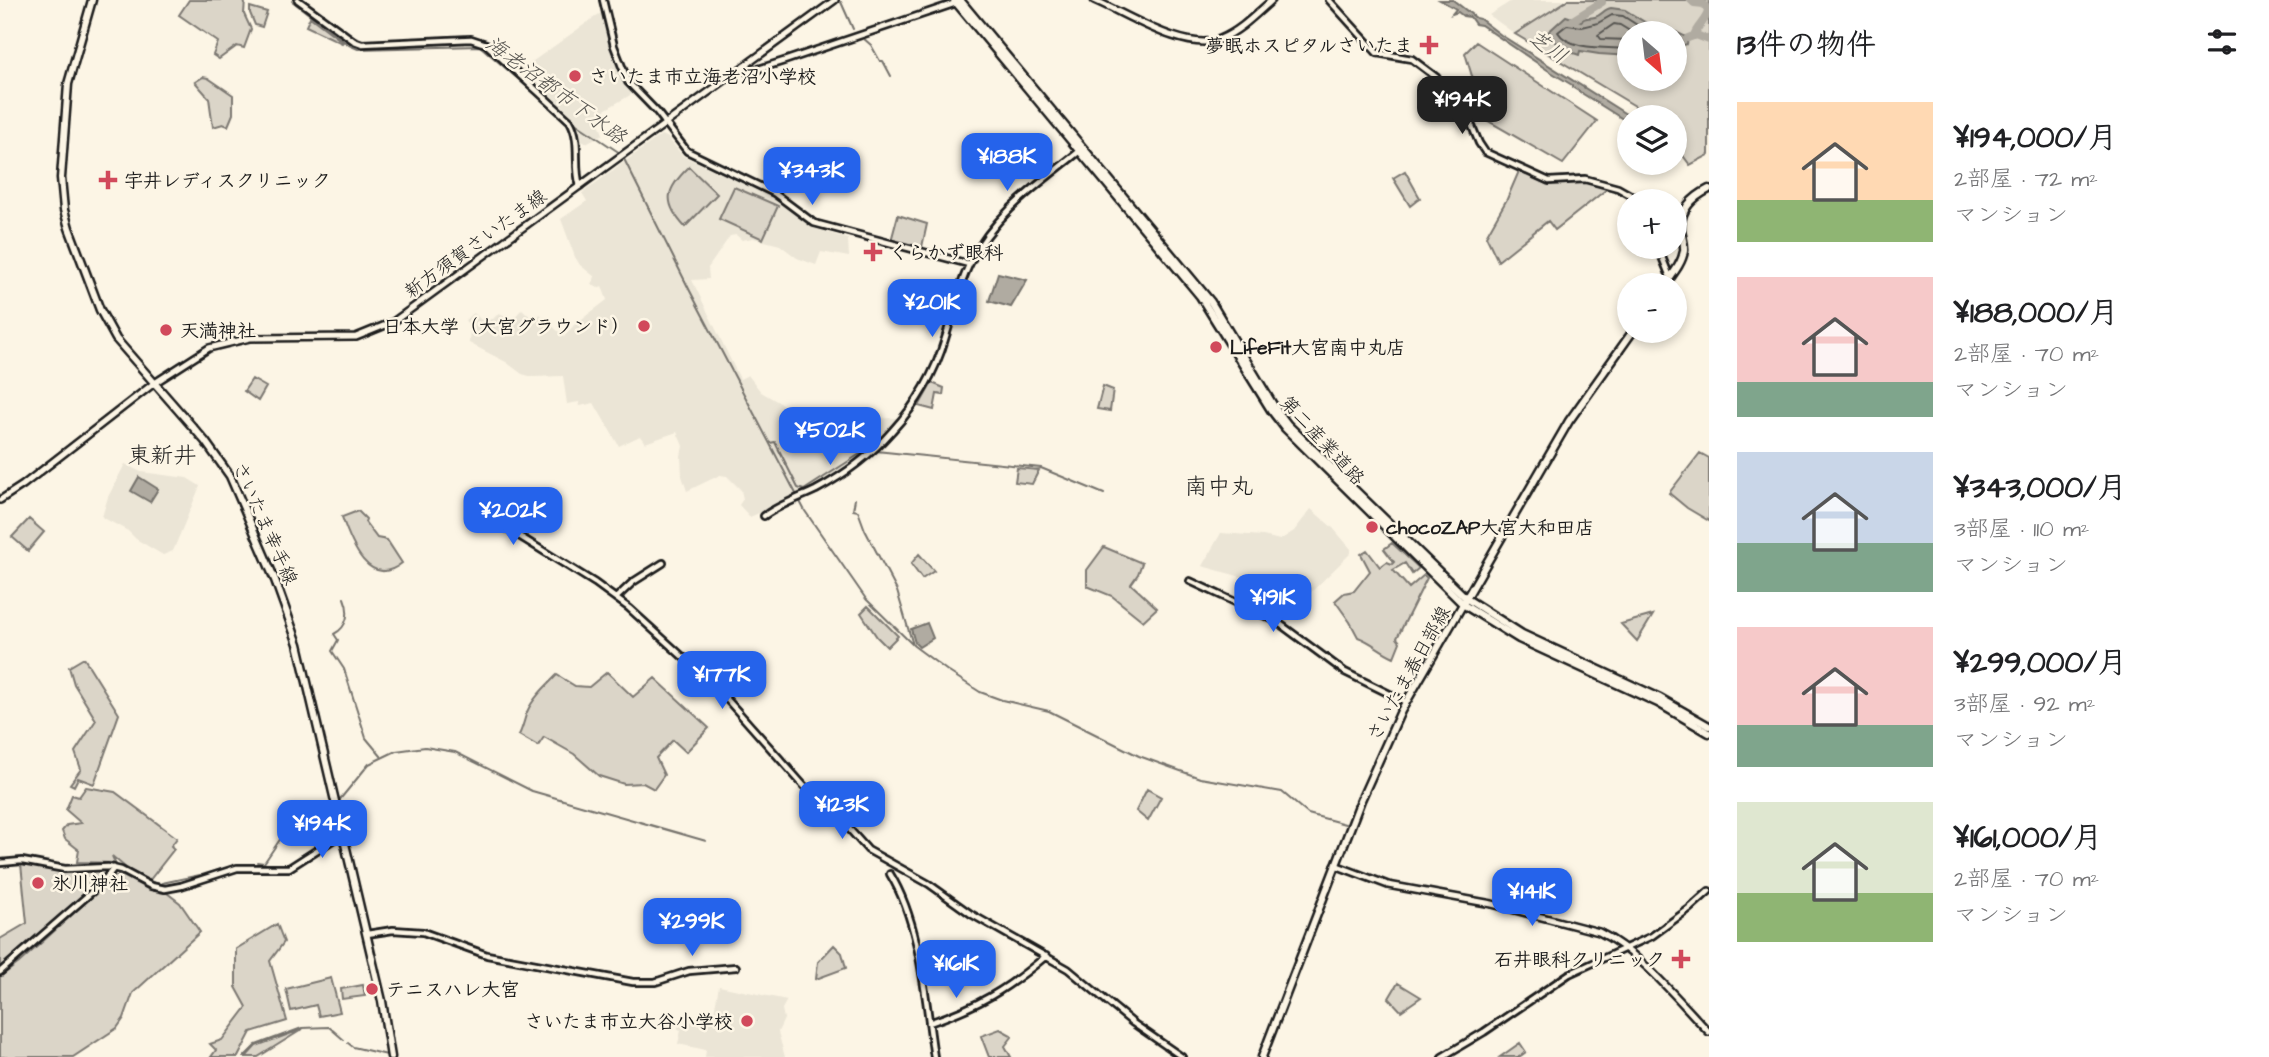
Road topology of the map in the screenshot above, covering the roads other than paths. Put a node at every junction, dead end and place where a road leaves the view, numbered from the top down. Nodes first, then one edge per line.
1 (92, 0) edge
2 (298, 0) edge
3 (603, 0) edge
4 (835, 0) edge
5 (1094, 0) edge
6 (1272, 0) edge
7 (1329, 0) edge
8 (959, 1) edge
9 (741, 69) junction
10 (665, 124) junction
11 (1081, 150) junction
12 (580, 186) junction
13 (1620, 189) edge
14 (1707, 190) edge
15 (970, 264) junction
16 (1673, 273) edge
17 (1624, 343) edge
18 (153, 384) junction
19 (0, 500) edge
20 (477, 510) dead end
21 (764, 516) dead end
22 (663, 563) dead end
23 (1190, 581) dead end
24 (617, 598) junction
25 (1465, 602) junction
26 (1406, 702) junction
27 (1709, 726) edge
28 (1709, 733) edge
29 (343, 833) junction
30 (0, 863) edge
31 (1335, 865) junction
32 (114, 868) junction
33 (890, 874) dead end
34 (1709, 891) edge
35 (367, 934) junction
36 (1624, 948) junction
37 (1046, 956) junction
38 (736, 967) dead end
39 (0, 972) edge
40 (929, 1023) junction
41 (1709, 1032) edge
42 (391, 1057) edge
43 (934, 1057) edge
44 (1182, 1057) edge
45 (1262, 1057) edge
46 (1442, 1057) edge

1 - 18 main road, さいたま幸手線
2 - 12 street
3 - 10 street
4 - 9 main road, 新方須賀さいたま線
5 - 6 main road
7 - 13 street
8 - 9 street
8 - 11 main road, 第二産業道路
9 - 10 main road, 新方須賀さいたま線
10 - 12 main road, 新方須賀さいたま線
10 - 15 street
11 - 15 street
11 - 25 main road, 第二産業道路
12 - 18 main road, 新方須賀さいたま線
14 - 16 main road
15 - 21 street
17 - 25 main road, さいたま春日部線
18 - 19 main road, 新方須賀さいたま線
18 - 29 main road, さいたま幸手線
20 - 24 street
22 - 24 street
23 - 26 street
24 - 37 street
25 - 26 main road, さいたま春日部線
25 - 27 main road, 第二産業道路
25 - 28 main road, 第二産業道路
26 - 31 main road, さいたま春日部線
29 - 32 street
29 - 35 main road, さいたま幸手線
30 - 32 street
31 - 36 main road
31 - 45 main road, さいたま春日部線
32 - 39 street
33 - 40 street
34 - 36 street
35 - 38 street
35 - 42 main road, さいたま幸手線
36 - 41 main road
36 - 46 street
37 - 40 street
37 - 44 street
40 - 43 street

